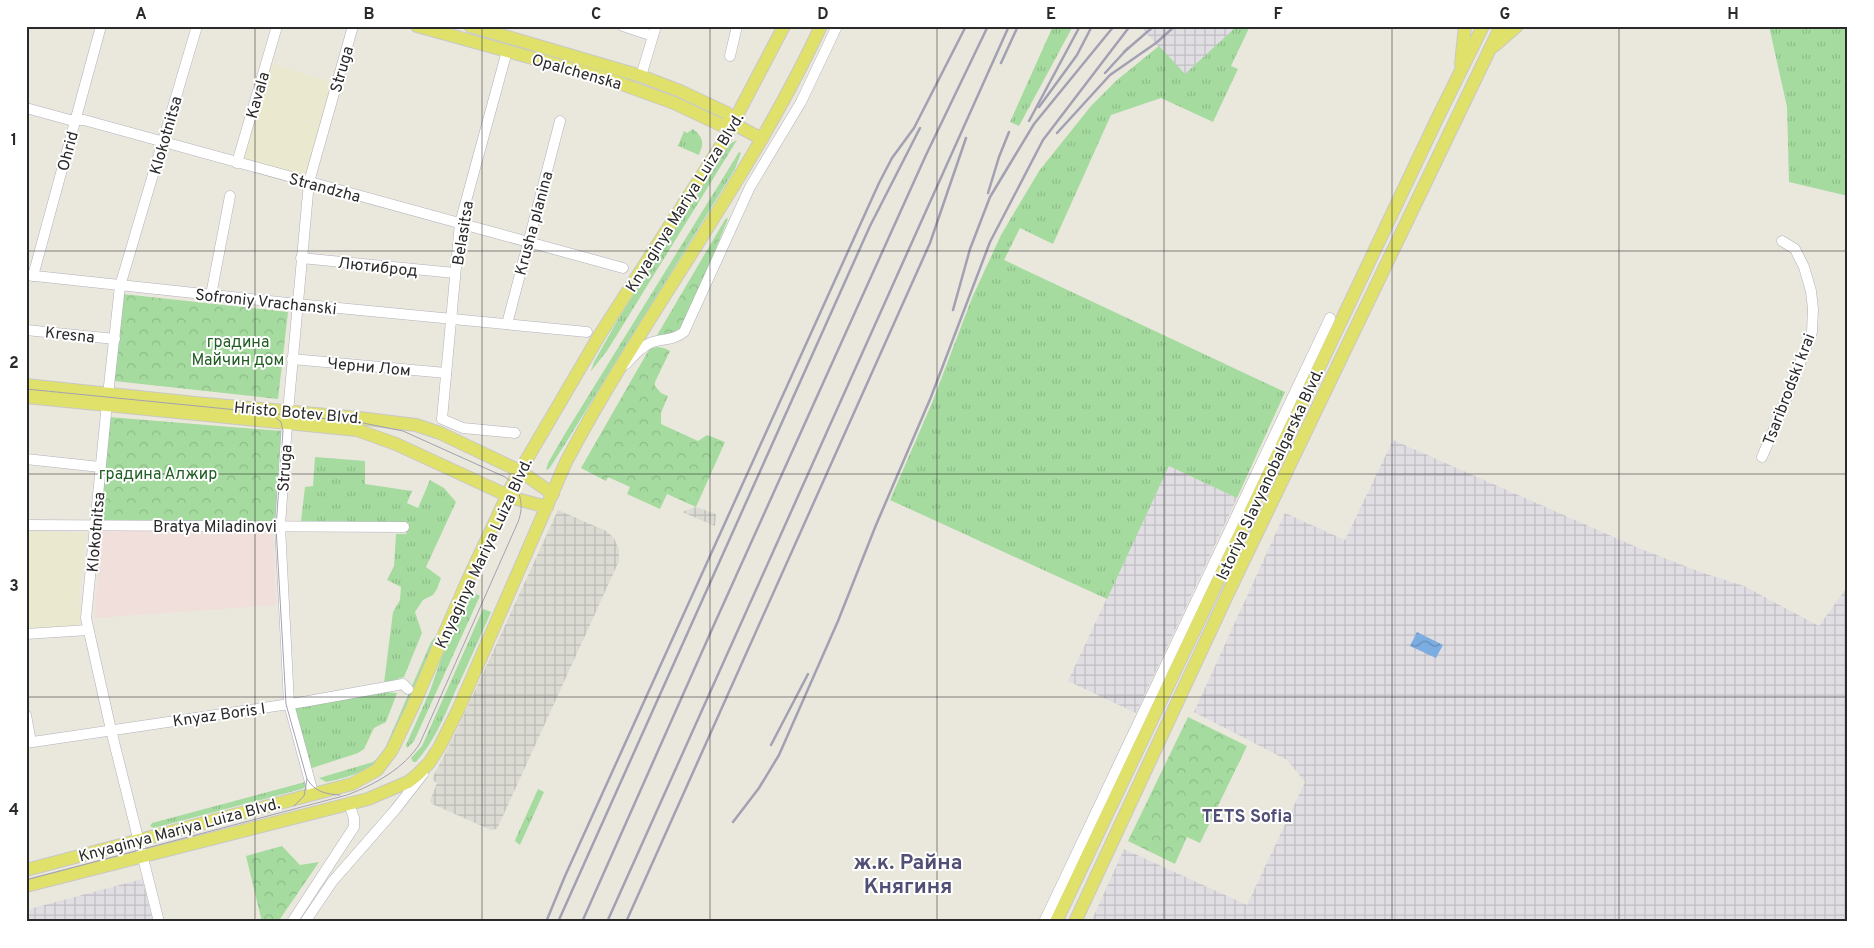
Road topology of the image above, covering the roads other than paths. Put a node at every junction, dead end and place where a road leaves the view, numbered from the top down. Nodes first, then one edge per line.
1 (101, 26) edge
2 (197, 26) edge
3 (277, 26) edge
4 (353, 26) edge
5 (417, 26) edge
6 (470, 26) edge
7 (623, 26) edge
8 (737, 26) edge
9 (784, 26) edge
10 (821, 26) edge
11 (836, 26) edge
12 (1465, 26) edge
13 (1483, 26) edge
14 (1501, 26) edge
15 (1517, 26) edge
16 (655, 31) edge
17 (1490, 49) junction
18 (507, 51) junction
19 (730, 56) dead end
20 (1460, 74) junction
21 (641, 76) junction
22 (26, 108) edge
23 (75, 120) junction
24 (560, 121) dead end
25 (734, 124) junction
26 (762, 139) junction
27 (163, 142) junction
28 (238, 163) junction
29 (309, 182) junction
30 (230, 196) dead end
31 (460, 223) junction
32 (1782, 241) dead end
33 (528, 242) junction
34 (301, 258) junction
35 (623, 268) dead end
36 (455, 273) junction
37 (30, 275) edge
38 (120, 286) junction
39 (211, 295) junction
40 (297, 304) junction
41 (1330, 318) dead end
42 (451, 319) junction
43 (507, 324) junction
44 (26, 330) edge
45 (587, 332) dead end
46 (114, 339) junction
47 (292, 359) junction
48 (446, 374) junction
49 (615, 376) junction
50 (26, 385) edge
51 (26, 397) edge
52 (107, 399) junction
53 (287, 417) junction
54 (515, 433) dead end
55 (1762, 457) dead end
56 (26, 459) edge
57 (100, 467) junction
58 (520, 471) junction
59 (553, 494) junction
60 (507, 496) junction
61 (547, 507) junction
62 (26, 525) edge
63 (96, 526) junction
64 (278, 526) junction
65 (404, 527) dead end
66 (88, 630) junction
67 (26, 634) edge
68 (408, 689) dead end
69 (289, 704) junction
70 (26, 714) edge
71 (111, 730) junction
72 (29, 743) edge
73 (429, 763) junction
74 (313, 794) junction
75 (349, 804) junction
76 (139, 840) junction
77 (143, 856) junction
78 (26, 870) edge
79 (26, 886) edge
80 (159, 922) edge
81 (292, 922) edge
82 (305, 922) edge
83 (1044, 922) edge
84 (1056, 922) edge
85 (1075, 922) edge

1 - 23 street, Ohrid
2 - 27 street, Klokotnitsa
3 - 28 street, Kavala
4 - 29 street, Struga
5 - 18 main road, Opalchenska
6 - 21 main road, Opalchenska
7 - 16 street
8 - 19 street
9 - 25 main road, Knyaginya Mariya Luiza Blvd.
10 - 26 main road, Knyaginya Mariya Luiza Blvd.
11 - 49 street, Knyaginya Mariya Luiza Blvd.
12 - 20 main road
13 - 20 main road, Istoriya Slavyanobalgarska Blvd.
14 - 17 main road, Istoriya Slavyanobalgarska Blvd.
15 - 17 main road
16 - 21 street
17 - 85 main road, Istoriya Slavyanobalgarska Blvd.
18 - 25 main road, Opalchenska
18 - 31 street, Belasitsa
20 - 84 main road, Istoriya Slavyanobalgarska Blvd.
21 - 25 main road, Opalchenska
22 - 23 street, Strandzha
23 - 27 street, Strandzha
23 - 37 street, Ohrid
24 - 33 street, Krusha planina
25 - 26 main road, Opalchenska
25 - 58 main road, Knyaginya Mariya Luiza Blvd.
26 - 49 main road, Knyaginya Mariya Luiza Blvd.
27 - 28 street, Strandzha
27 - 38 street, Klokotnitsa
28 - 29 street, Strandzha
29 - 31 street, Strandzha
29 - 34 street, Struga
30 - 39 street
31 - 33 street, Strandzha
31 - 36 street, Belasitsa
32 - 55 street, Tsaribrodski krai
33 - 35 street, Strandzha
33 - 43 street, Krusha planina
34 - 36 street, Лютиброд
34 - 40 street, Struga
36 - 42 street, Belasitsa
37 - 38 street, Sofroniy Vrachanski
38 - 39 street, Sofroniy Vrachanski
38 - 46 street, Klokotnitsa
39 - 40 street, Sofroniy Vrachanski
40 - 42 street, Sofroniy Vrachanski
40 - 47 street, Struga
41 - 83 street, Istoriya Slavyanobalgarska Blvd.
42 - 43 street, Sofroniy Vrachanski
42 - 48 street, Belasitsa
43 - 45 street, Sofroniy Vrachanski
44 - 46 street, Kresna
46 - 52 street, Klokotnitsa
47 - 48 street, Черни Лом
47 - 53 street, Struga
48 - 54 street, Belasitsa
49 - 59 main road, Knyaginya Mariya Luiza Blvd.
50 - 52 main road, Hristo Botev Blvd.
51 - 52 main road, Hristo Botev Blvd.
52 - 53 main road, Hristo Botev Blvd.
52 - 57 street, Klokotnitsa
53 - 58 main road, Hristo Botev Blvd.
53 - 60 main road, Hristo Botev Blvd.
53 - 64 street, Struga
56 - 57 street
57 - 63 street, Klokotnitsa
58 - 59 main road, Hristo Botev Blvd.
58 - 60 main road, Knyaginya Mariya Luiza Blvd.
59 - 61 main road, Knyaginya Mariya Luiza Blvd.
60 - 61 main road, Hristo Botev Blvd.
60 - 74 main road, Knyaginya Mariya Luiza Blvd.
61 - 73 main road, Knyaginya Mariya Luiza Blvd.
62 - 63 street, Bratya Miladinovi
63 - 64 street, Bratya Miladinovi
63 - 66 street, Klokotnitsa
64 - 65 street, Bratya Miladinovi
64 - 69 street, Struga
66 - 67 street
66 - 71 street, Klokotnitsa
68 - 69 street, Knyaz Boris I
69 - 71 street, Knyaz Boris I
69 - 74 street, Struga
70 - 72 street
71 - 72 street, Knyaz Boris I
71 - 76 street, Klokotnitsa
73 - 75 main road, Knyaginya Mariya Luiza Blvd.
73 - 82 street
74 - 76 main road, Knyaginya Mariya Luiza Blvd.
75 - 77 main road, Knyaginya Mariya Luiza Blvd.
75 - 81 street
76 - 77 street, Klokotnitsa
76 - 78 main road, Knyaginya Mariya Luiza Blvd.
77 - 79 main road, Knyaginya Mariya Luiza Blvd.
77 - 80 street, Klokotnitsa

